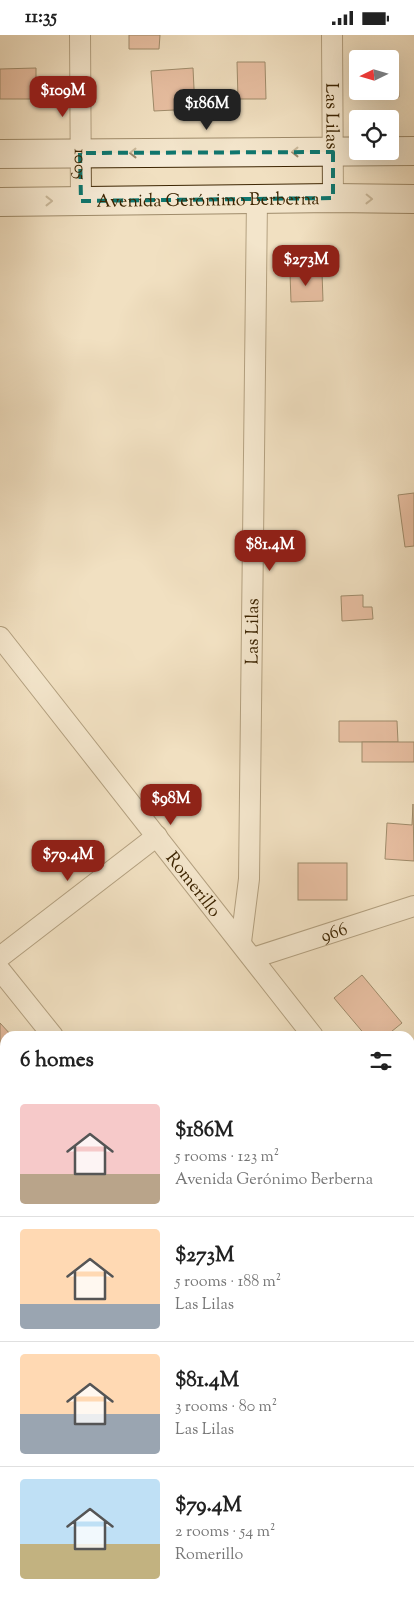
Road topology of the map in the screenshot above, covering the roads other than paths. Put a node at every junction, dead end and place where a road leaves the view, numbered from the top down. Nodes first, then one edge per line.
1 (80, 35) edge
2 (332, 35) edge
3 (414, 151) edge
4 (332, 152) junction
5 (80, 153) junction
6 (0, 154) edge
7 (333, 198) junction
8 (414, 199) edge
9 (257, 200) junction
10 (81, 201) junction
11 (0, 202) edge
12 (0, 637) edge
13 (157, 836) junction
14 (414, 906) edge
15 (240, 942) junction
16 (0, 957) edge
17 (253, 958) junction
18 (0, 970) edge
19 (49, 1031) edge
20 (309, 1031) edge

1 - 5 street, 1005
2 - 4 street, Las Lilas
3 - 4 street
4 -> 5 street
4 - 7 street, Las Lilas
5 - 6 street
5 - 10 street, 1005
7 -> 8 street, Avenida Gerónimo Berberna
7 - 9 street, Avenida Gerónimo Berberna
9 - 10 street, Avenida Gerónimo Berberna
9 - 15 street, Las Lilas
11 -> 10 street, Avenida Gerónimo Berberna
12 - 13 street, Romerillo
13 - 15 street, Romerillo
13 - 16 street
14 - 17 street, 966
15 - 17 street, Romerillo
17 - 20 street, Romerillo
18 - 19 street

